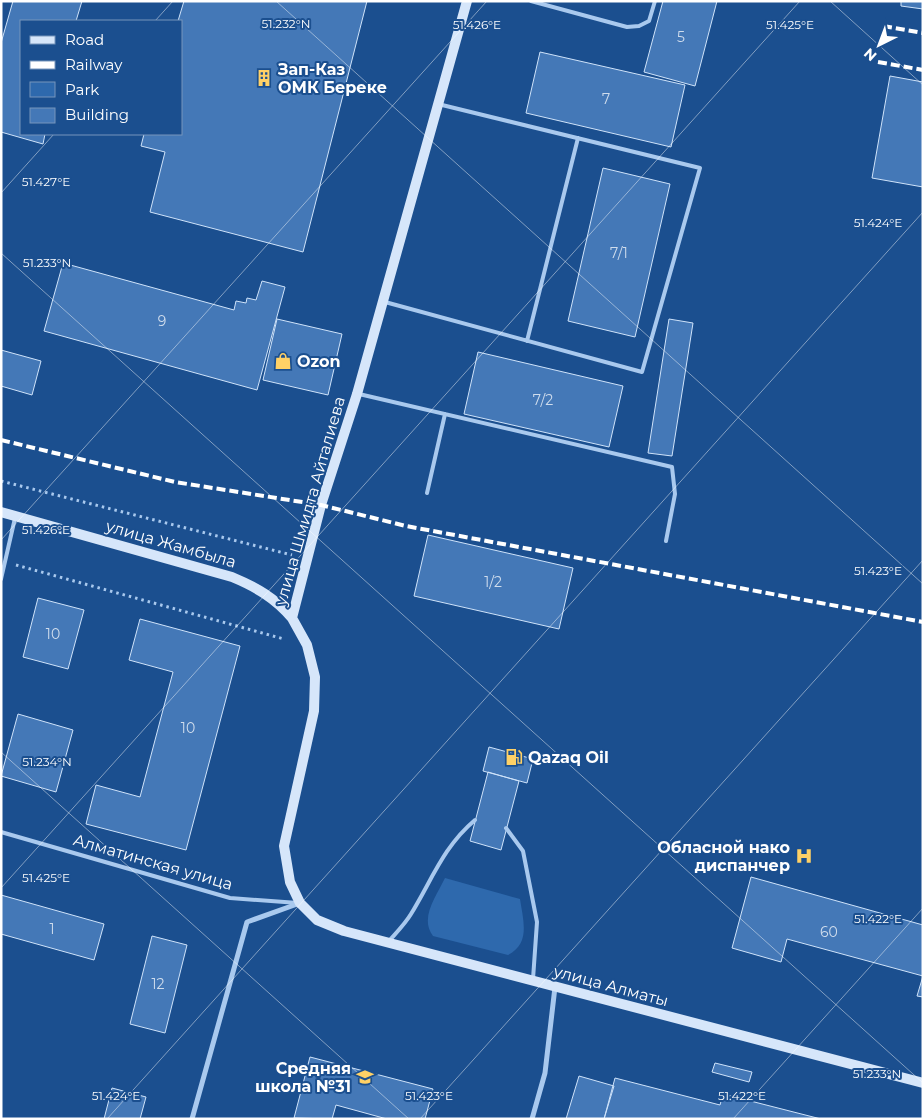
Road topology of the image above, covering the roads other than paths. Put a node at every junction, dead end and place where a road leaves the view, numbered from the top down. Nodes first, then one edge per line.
1 (467, 1) edge
2 (531, 1) edge
3 (655, 1) edge
4 (438, 104) junction
5 (578, 138) junction
6 (382, 302) junction
7 (526, 341) junction
8 (357, 394) junction
9 (445, 414) junction
10 (427, 493) dead end
11 (1, 512) edge
12 (15, 516) junction
13 (666, 540) dead end
14 (1, 579) edge
15 (292, 618) junction
16 (475, 820) dead end
17 (506, 828) dead end
18 (1, 832) edge
19 (300, 903) junction
20 (388, 943) junction
21 (533, 981) junction
22 (556, 987) junction
23 (923, 1083) edge
24 (192, 1119) edge
25 (532, 1119) edge

1 - 4 street, улица Шмидта Айталиева
2 - 3 lane
4 - 5 lane
4 - 6 street, улица Шмидта Айталиева
5 - 7 lane
5 - 7 lane
6 - 7 lane
6 - 8 street, улица Шмидта Айталиева
8 - 9 lane
8 - 15 street, улица Шмидта Айталиева
9 - 10 lane
9 - 13 lane
11 - 12 street, улица Жамбыла
12 - 14 lane
12 - 15 street, улица Жамбыла
15 - 19 street, улица Шмидта Айталиева
16 - 20 lane
17 - 21 lane
18 - 19 lane, Алматинская улица
19 - 20 street, улица Алматы
19 - 24 street
20 - 21 street, улица Алматы
21 - 22 street, улица Алматы
22 - 23 street, улица Алматы
22 - 25 street

